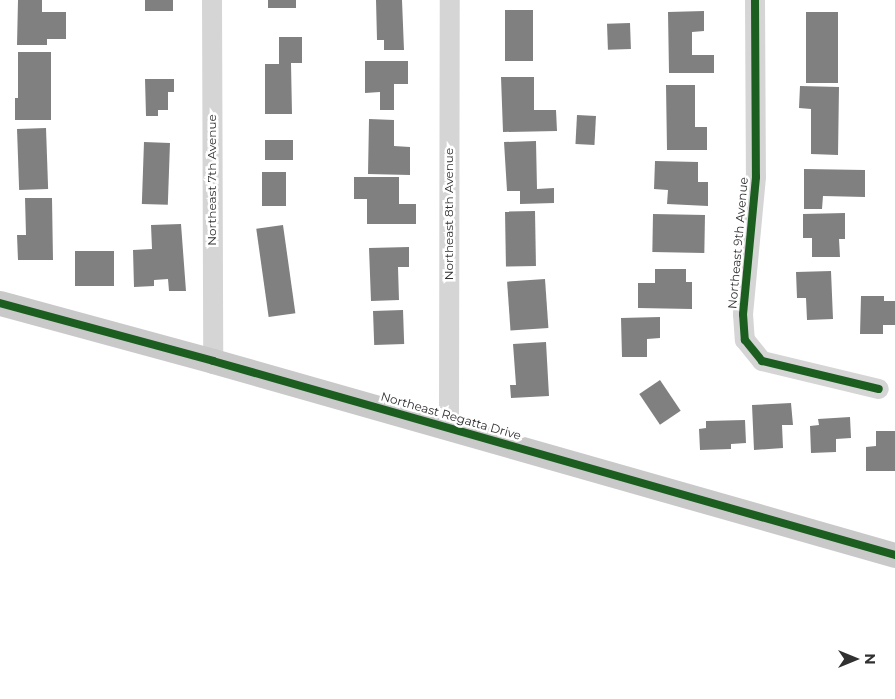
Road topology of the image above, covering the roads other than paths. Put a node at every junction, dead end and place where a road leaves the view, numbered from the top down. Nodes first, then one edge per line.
1 (212, 0) edge
2 (450, 0) edge
3 (755, 0) edge
4 (0, 303) edge
5 (213, 361) junction
6 (879, 389) dead end
7 (449, 427) junction
8 (895, 555) edge

1 - 5 street, Northeast 7th Avenue
2 - 7 street, Northeast 8th Avenue
3 - 6 street, Northeast 9th Avenue
4 - 5 main road, Northeast Regatta Drive
5 - 7 main road, Northeast Regatta Drive
7 - 8 main road, Northeast Regatta Drive

